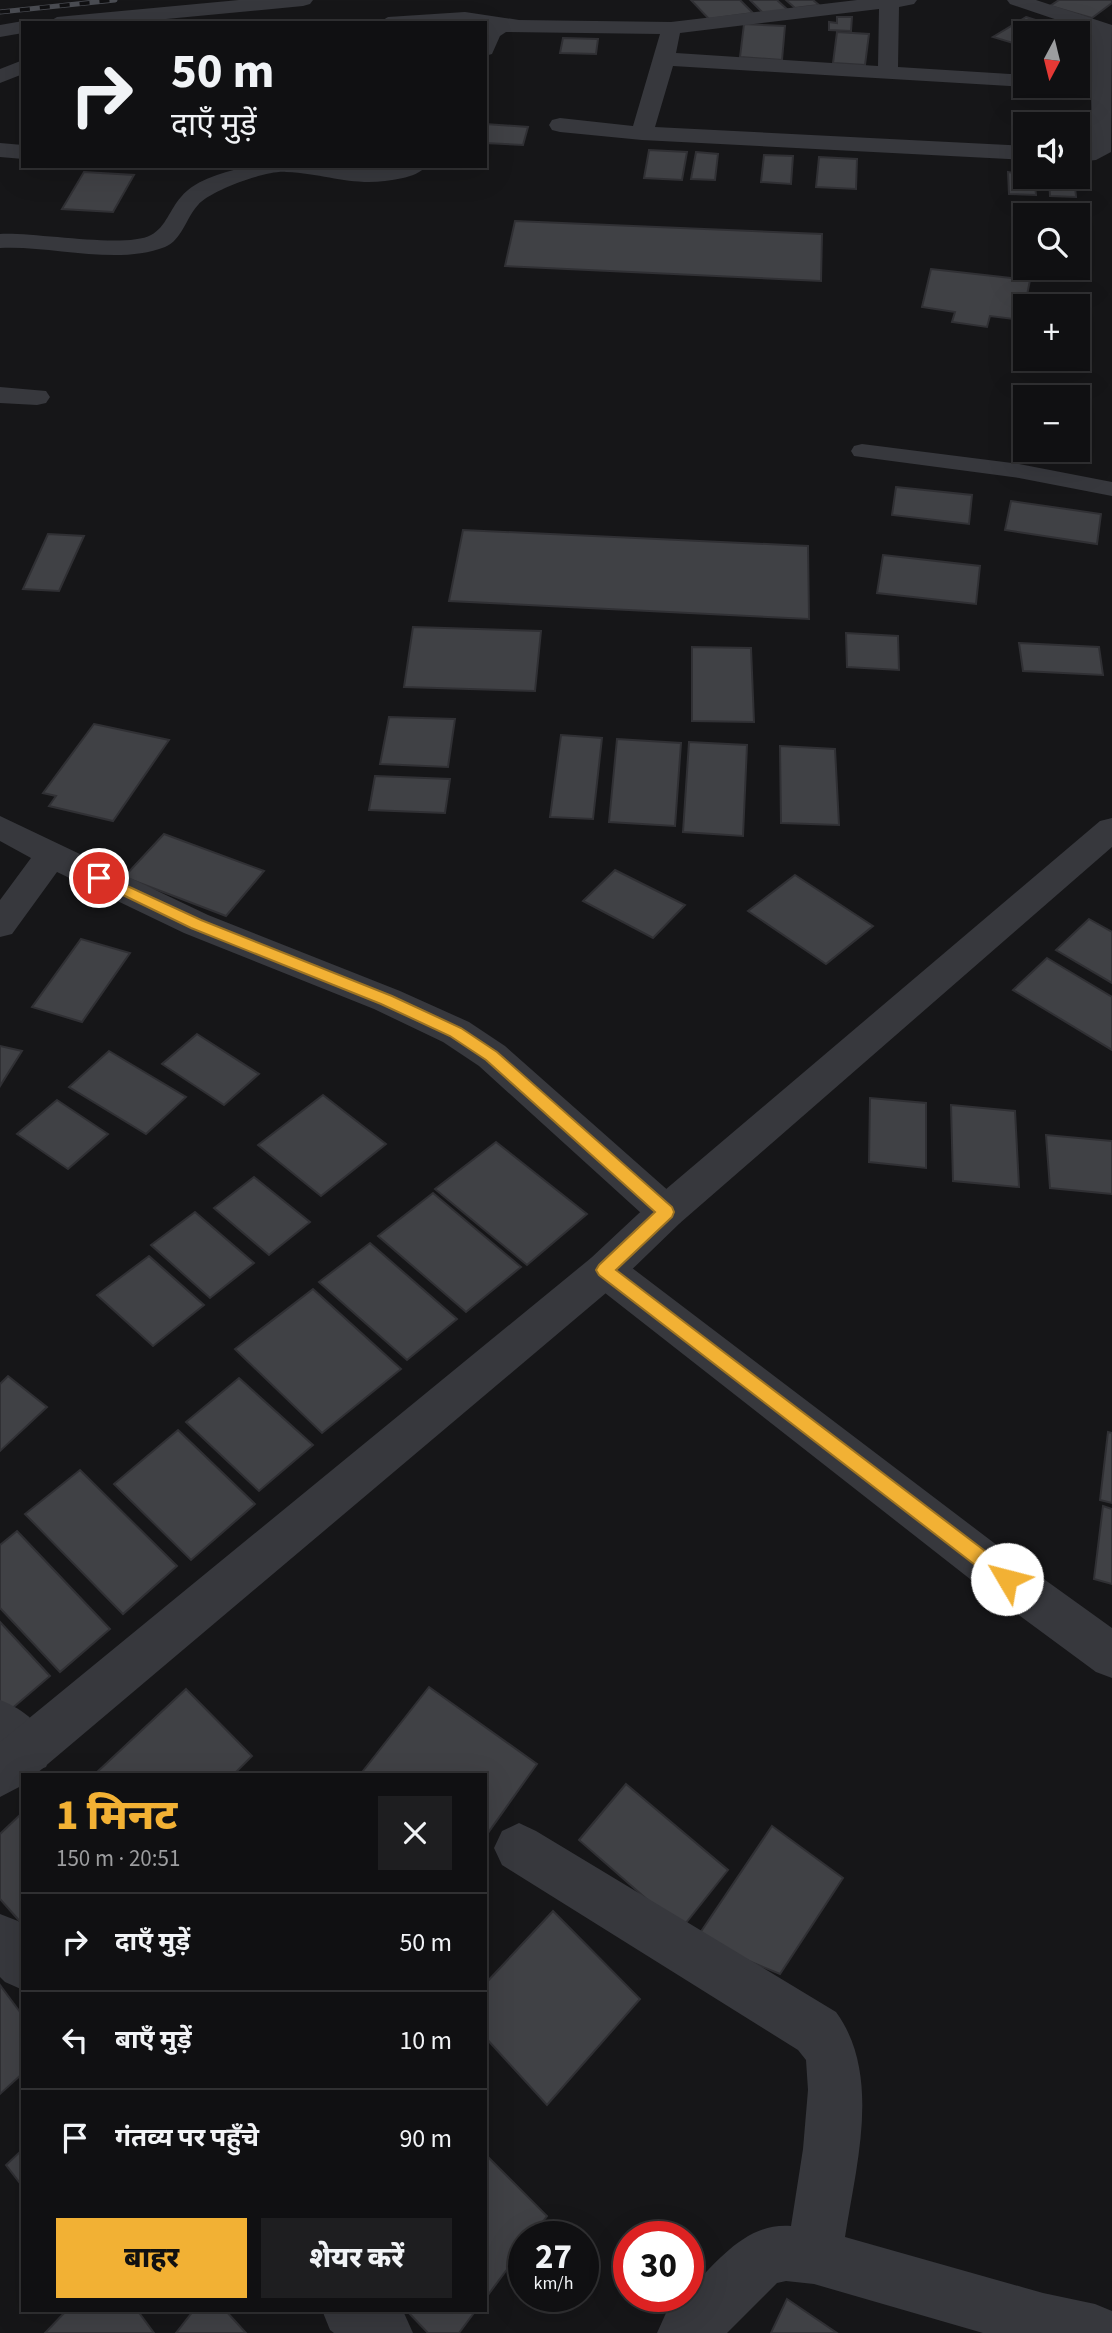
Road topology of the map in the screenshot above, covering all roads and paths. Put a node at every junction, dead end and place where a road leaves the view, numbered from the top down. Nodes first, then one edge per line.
1 (303, 0) edge
2 (1017, 0) edge
3 (898, 1) edge
4 (78, 21) edge
5 (418, 21) edge
6 (486, 21) edge
7 (487, 21) edge
8 (514, 25) junction
9 (21, 27) edge
10 (671, 28) junction
11 (1106, 30) edge
12 (0, 31) edge
13 (487, 45) edge
14 (665, 59) junction
15 (21, 67) edge
16 (888, 73) junction
17 (0, 79) edge
18 (1013, 80) edge
19 (21, 81) edge
20 (1090, 85) edge
21 (1101, 85) junction
22 (560, 125) dead end
23 (642, 133) junction
24 (0, 150) edge
25 (21, 152) edge
26 (1013, 152) edge
27 (1090, 154) edge
28 (271, 168) edge
29 (304, 168) edge
30 (409, 168) edge
31 (0, 241) edge
32 (0, 395) edge
33 (37, 397) dead end
34 (862, 452) dead end
35 (1112, 489) edge
36 (0, 827) edge
37 (1108, 838) edge
38 (51, 855) junction
39 (0, 925) edge
40 (666, 1212) junction
41 (605, 1270) junction
42 (1112, 1656) edge
43 (10, 1749) edge
44 (519, 1848) dead end
45 (0, 1939) edge
46 (21, 1962) edge
47 (814, 2256) junction
48 (353, 2312) edge
49 (384, 2333) edge
50 (686, 2333) edge
51 (1095, 2333) edge

1 - 4 street
2 - 11 street
3 - 10 street
3 - 16 street
5 - 6 street
7 - 8 street
8 - 10 street
8 - 13 street
9 - 12 street
10 - 14 street
11 - 21 street
14 - 16 street
14 - 23 street
15 - 17 street
16 - 18 street
17 - 19 street
20 - 21 street
21 - 27 street
22 - 23 street
23 - 26 street
24 - 25 street
28 - 31 street
29 - 30 street
32 - 33 street
34 - 35 lane
36 - 38 street
37 - 40 street
38 - 39 street
38 - 40 street
40 - 41 street
41 - 42 street
41 - 43 street
44 - 47 street
45 - 46 street
47 - 50 street
47 - 51 street
48 - 49 street

